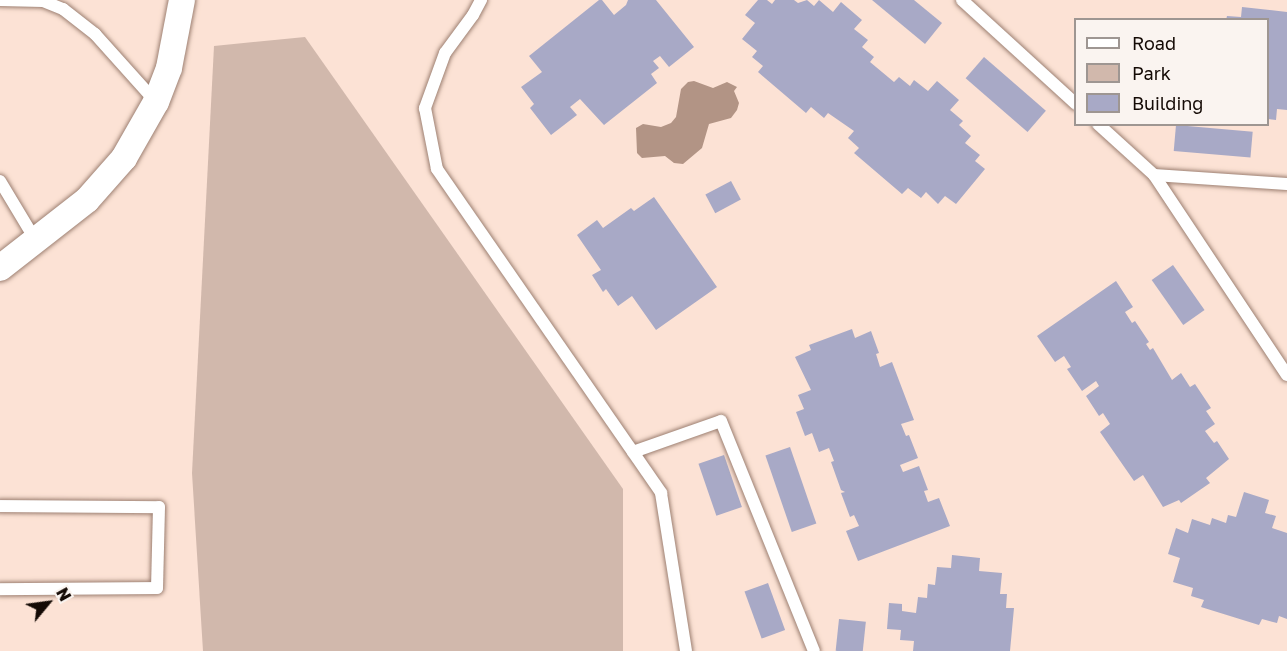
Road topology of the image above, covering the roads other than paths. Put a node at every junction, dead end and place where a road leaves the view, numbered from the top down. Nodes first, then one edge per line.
1 (0, 0) edge
2 (481, 0) edge
3 (962, 0) edge
4 (182, 1) edge
5 (156, 102) junction
6 (1074, 102) edge
7 (1100, 126) edge
8 (1154, 175) junction
9 (0, 181) edge
10 (1287, 184) edge
11 (36, 241) junction
12 (0, 268) edge
13 (1287, 375) edge
14 (633, 452) junction
15 (0, 506) edge
16 (0, 589) edge
17 (686, 651) edge
18 (814, 651) edge

1 - 5 lane
2 - 14 lane
3 - 6 lane
4 - 5 street
5 - 11 street
7 - 8 lane
8 - 10 lane
8 - 13 lane
9 - 11 lane
11 - 12 street
14 - 17 lane
14 - 18 lane
15 - 16 lane

